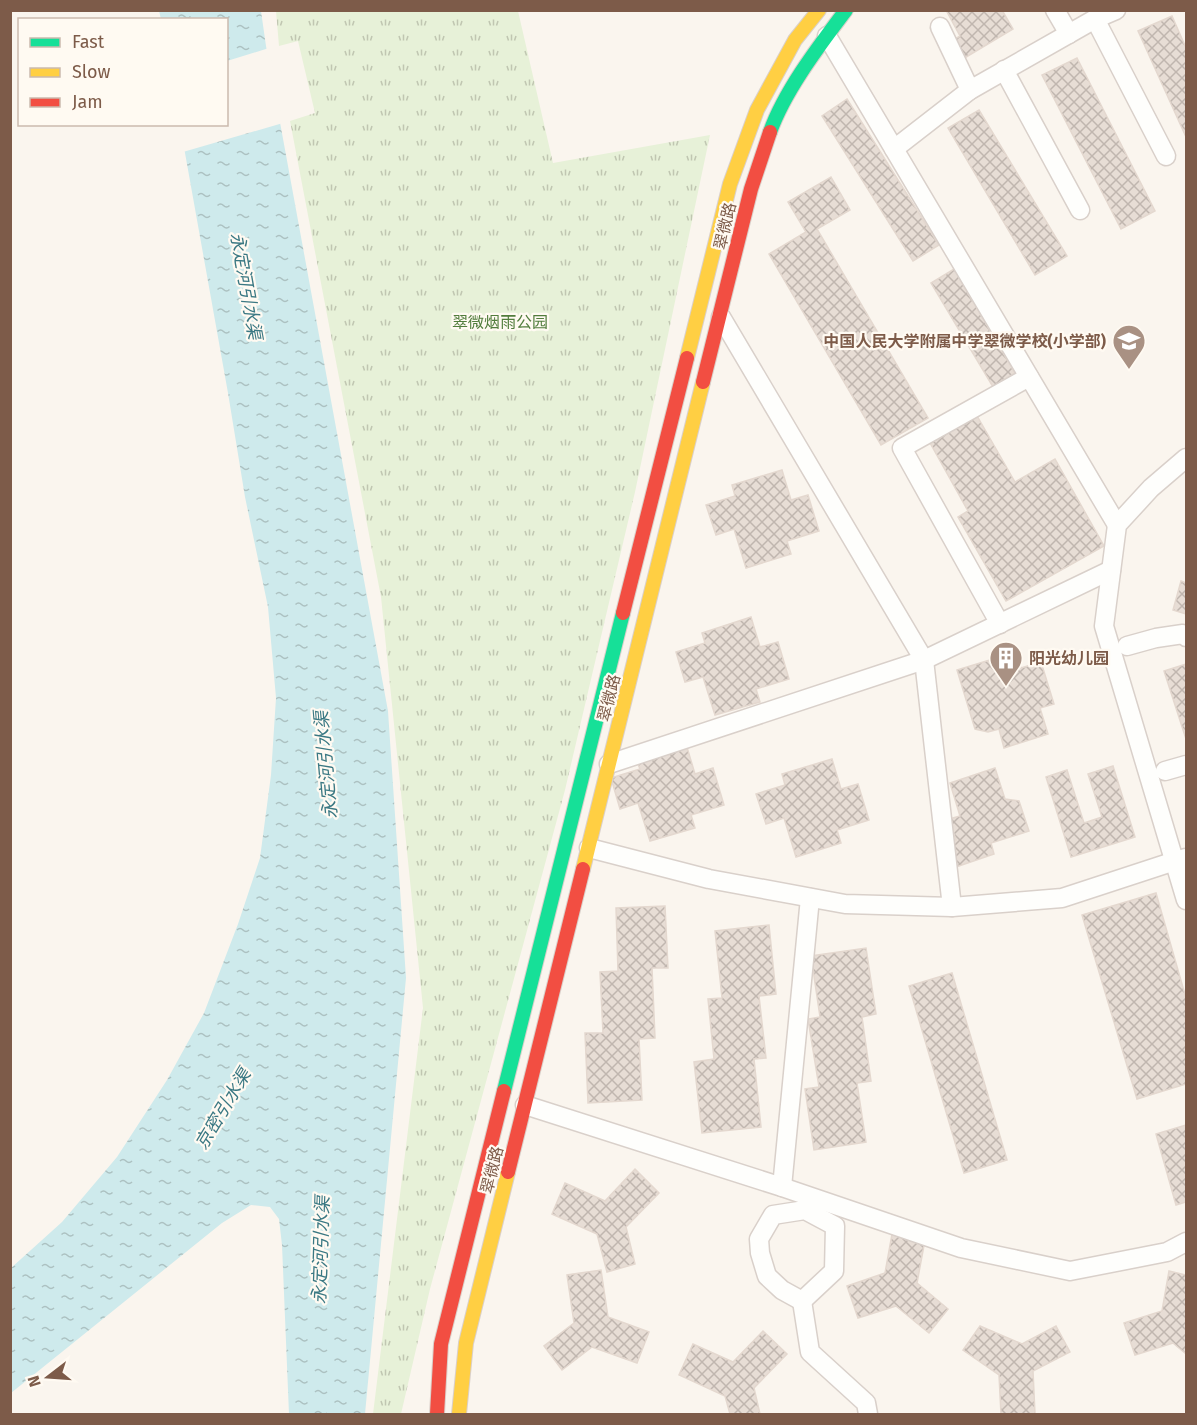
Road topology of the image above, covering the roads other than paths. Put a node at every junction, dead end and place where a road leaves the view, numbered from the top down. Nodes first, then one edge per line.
1 (819, 10) edge
2 (846, 10) edge
3 (1056, 10) edge
4 (1116, 10) edge
5 (1095, 19) junction
6 (940, 27) dead end
7 (1069, 34) junction
8 (827, 36) junction
9 (1004, 70) junction
10 (970, 90) junction
11 (894, 149) junction
12 (1166, 156) dead end
13 (1080, 210) dead end
14 (721, 317) junction
15 (1029, 377) junction
16 (1186, 458) edge
17 (1117, 525) junction
18 (1111, 570) junction
19 (1000, 624) junction
20 (1186, 637) edge
21 (1127, 646) dead end
22 (924, 660) junction
23 (609, 764) junction
24 (1186, 765) edge
25 (1165, 771) dead end
26 (588, 848) junction
27 (1180, 859) edge
28 (810, 898) junction
29 (1186, 900) edge
30 (951, 907) junction
31 (525, 1105) junction
32 (782, 1188) junction
33 (1186, 1242) edge
34 (802, 1301) junction
35 (437, 1414) edge
36 (459, 1414) edge
37 (868, 1414) edge

1 - 35 main road, 翠微路
2 - 8 main road, 翠微路
3 - 7 street
4 - 5 street
5 - 7 street
5 - 12 street
6 - 10 street
7 - 9 street
8 - 11 street
8 - 14 main road, 翠微路
9 - 10 street
9 - 13 street
10 - 11 street
11 - 15 street
14 - 22 street
14 - 23 main road, 翠微路
15 - 17 street
15 - 19 street
16 - 17 street
17 - 18 street
18 - 19 street
18 - 27 street
19 - 22 street
20 - 21 street
22 - 23 street
22 - 30 street
23 - 26 main road, 翠微路
24 - 25 street
26 - 28 street
26 - 31 main road, 翠微路
27 - 29 street
27 - 30 street
28 - 30 street
28 - 32 street
31 - 32 street
31 - 36 main road, 翠微路
32 - 33 street
34 - 34 street
34 - 37 street

